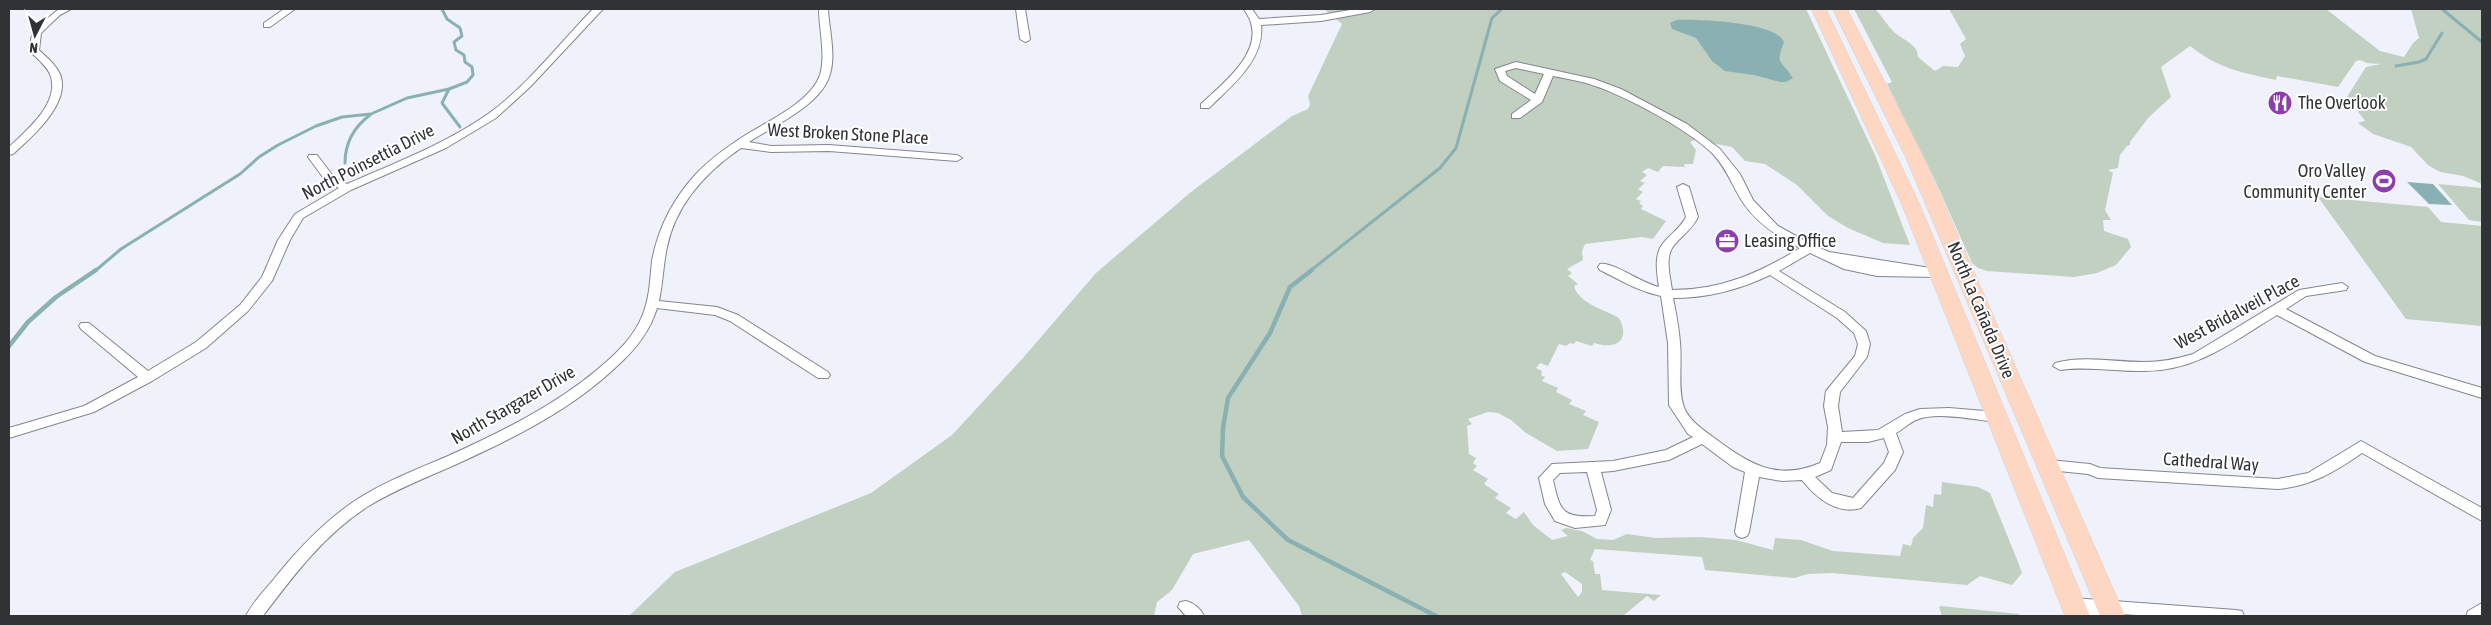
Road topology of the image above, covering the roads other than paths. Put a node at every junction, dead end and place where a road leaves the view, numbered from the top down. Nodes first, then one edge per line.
1 (66, 9) edge
2 (290, 9) edge
3 (598, 9) edge
4 (823, 9) edge
5 (1020, 9) edge
6 (1248, 9) edge
7 (1370, 9) edge
8 (1819, 9) edge
9 (1840, 9) edge
10 (1257, 22) junction
11 (267, 25) dead end
12 (1025, 39) dead end
13 (1550, 71) junction
14 (1538, 100) junction
15 (1205, 106) dead end
16 (1516, 116) dead end
17 (738, 144) junction
18 (9, 152) edge
19 (313, 157) dead end
20 (956, 158) dead end
21 (1683, 187) dead end
22 (347, 188) junction
23 (1809, 248) junction
24 (1604, 267) dead end
25 (1770, 270) junction
26 (1939, 273) junction
27 (2342, 287) dead end
28 (1666, 292) junction
29 (653, 304) junction
30 (2276, 309) junction
31 (85, 326) dead end
32 (2060, 366) dead end
33 (822, 375) dead end
34 (147, 378) junction
35 (2482, 393) edge
36 (1997, 417) junction
37 (1889, 432) junction
38 (9, 433) edge
39 (1834, 437) junction
40 (1702, 438) junction
41 (2049, 465) junction
42 (1593, 468) junction
43 (1753, 469) junction
44 (1806, 475) junction
45 (2482, 515) edge
46 (1742, 532) dead end
47 (2482, 609) edge
48 (2075, 610) edge
49 (2108, 613) edge
50 (254, 616) edge
51 (2236, 616) edge
52 (2474, 616) edge

1 - 18 street
2 - 11 street
3 - 22 street, North Poinsettia Drive
4 - 17 street, North Stargazer Drive
5 - 12 street
6 - 10 street
7 - 10 street
8 - 26 main road, North La Cañada Drive
9 - 41 main road, North La Cañada Drive
10 - 15 street
13 - 14 street
13 - 14 street
13 - 23 street
14 - 16 street
17 - 20 street, West Broken Stone Place
17 - 29 street, North Stargazer Drive
19 - 22 street
21 - 28 street
22 - 34 street, North Poinsettia Drive
23 - 25 street
23 - 26 street
24 - 28 street
25 - 28 street
25 - 39 street
26 - 36 main road, North La Cañada Drive
27 - 30 street, West Bridalveil Place
28 - 40 street
29 - 33 street
29 - 50 street, North Stargazer Drive
30 - 32 street, West Bridalveil Place
30 - 35 street
31 - 34 street
34 - 38 street, North Poinsettia Drive
36 - 37 street
36 - 48 main road, North La Cañada Drive
37 - 39 street
37 - 44 street
39 - 44 street
40 - 42 street
40 - 43 street
41 - 45 street, Cathedral Way
41 - 49 main road, North La Cañada Drive
42 - 42 street
43 - 44 street
43 - 46 street
47 - 52 street
48 - 49 street
49 - 51 street

